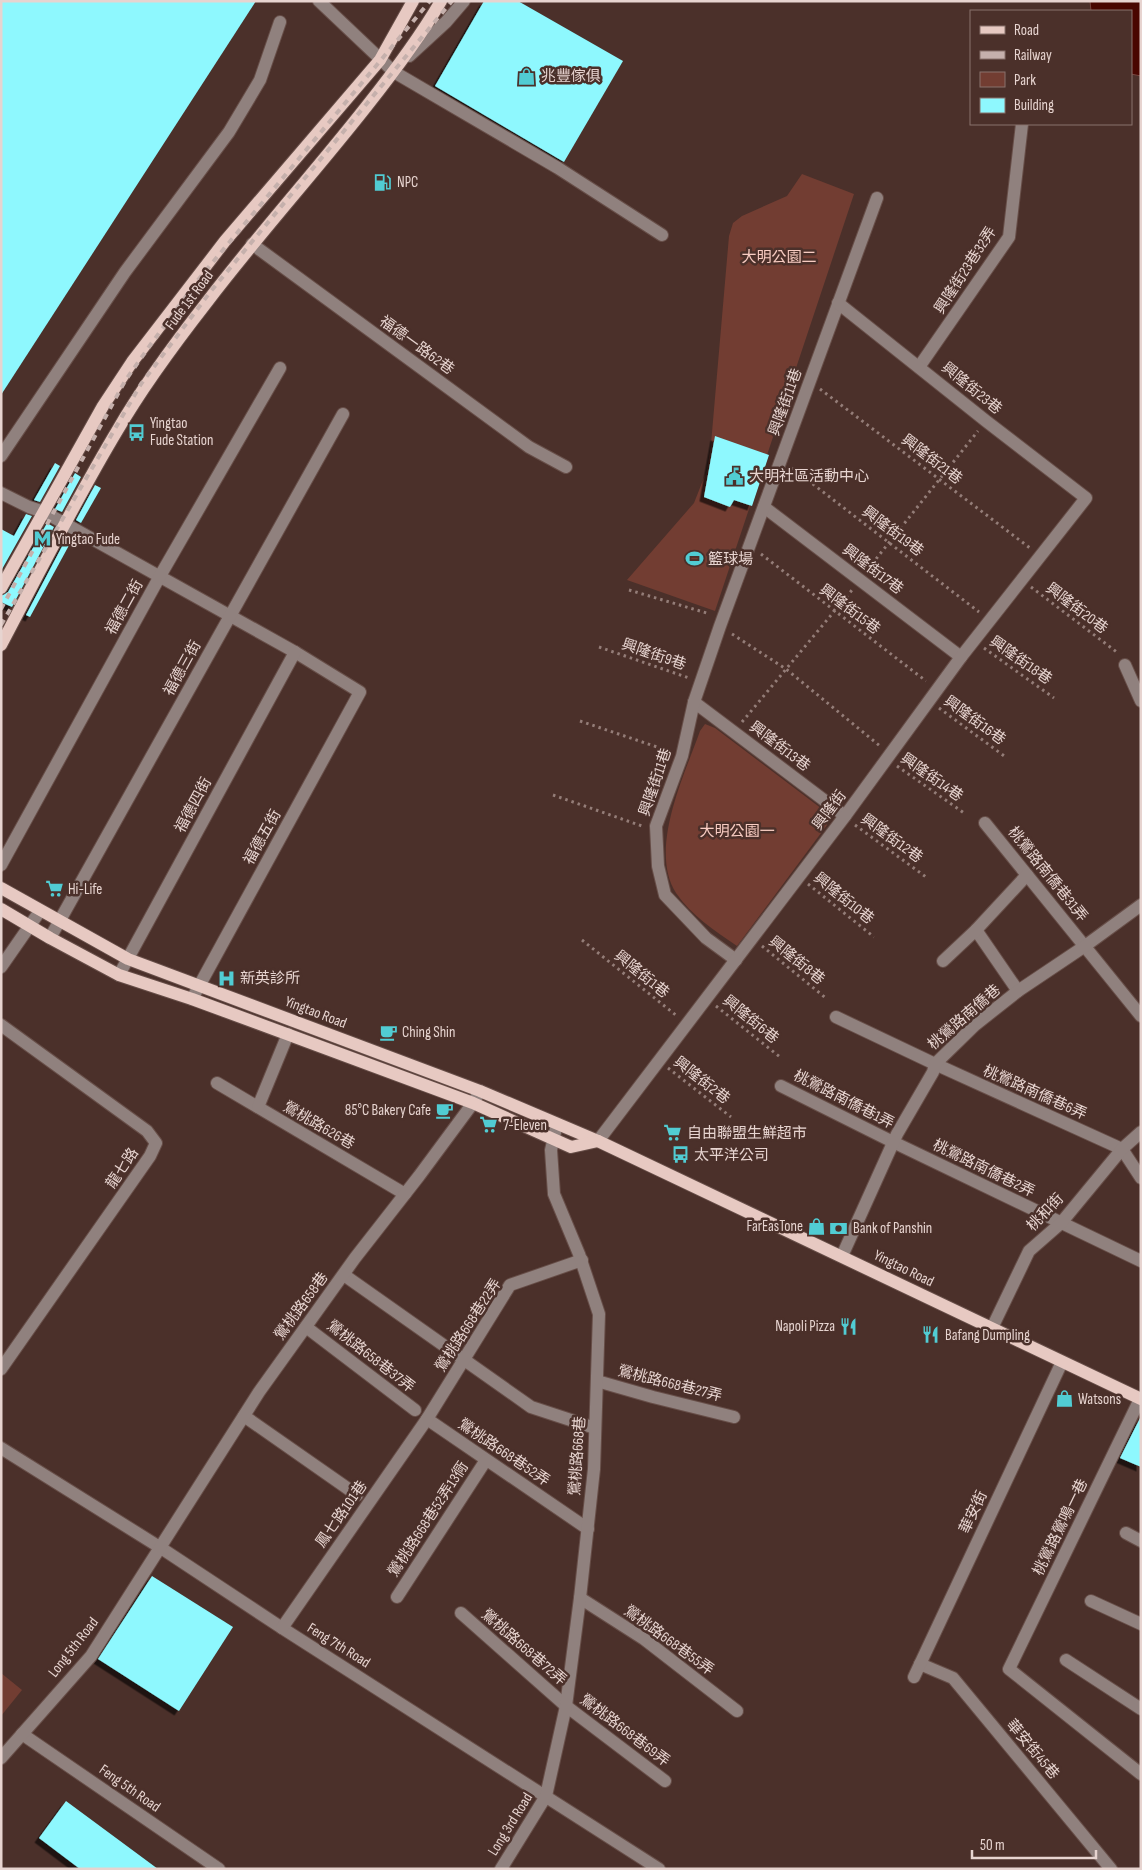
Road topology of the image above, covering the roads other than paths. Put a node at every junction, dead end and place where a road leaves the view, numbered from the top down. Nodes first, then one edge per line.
1 (318, 1) edge
2 (413, 1) edge
3 (441, 1) edge
4 (464, 1) edge
5 (280, 22) dead end
6 (380, 60) junction
7 (398, 67) junction
8 (1022, 125) edge
9 (877, 198) dead end
10 (662, 235) dead end
11 (252, 244) junction
12 (838, 303) junction
13 (919, 367) junction
14 (280, 368) dead end
15 (343, 414) dead end
16 (1, 456) edge
17 (566, 467) dead end
18 (1, 493) edge
19 (1086, 498) joint
20 (764, 507) junction
21 (44, 512) junction
22 (65, 523) junction
23 (160, 576) junction
24 (1, 588) edge
25 (230, 615) junction
26 (1, 645) edge
27 (295, 652) junction
28 (961, 658) junction
29 (1125, 665) dead end
30 (1141, 701) edge
31 (694, 702) junction
32 (845, 817) junction
33 (985, 823) dead end
34 (1, 865) edge
35 (1027, 875) junction
36 (1, 888) edge
37 (1141, 906) edge
38 (1, 909) edge
39 (40, 911) junction
40 (59, 921) junction
41 (29, 926) junction
42 (976, 930) junction
43 (50, 938) junction
44 (1085, 946) junction
45 (128, 959) junction
46 (736, 960) junction
47 (943, 961) dead end
48 (1, 966) edge
49 (119, 974) junction
50 (200, 985) junction
51 (1018, 990) junction
52 (192, 999) junction
53 (1141, 1016) edge
54 (836, 1017) dead end
55 (1, 1025) edge
56 (288, 1034) junction
57 (935, 1064) junction
58 (217, 1083) dead end
59 (781, 1086) dead end
60 (480, 1091) junction
61 (473, 1103) junction
62 (258, 1107) junction
63 (557, 1124) junction
64 (1141, 1132) edge
65 (553, 1139) junction
66 (598, 1142) junction
67 (893, 1142) junction
68 (1122, 1149) junction
69 (1141, 1178) edge
70 (405, 1194) junction
71 (1061, 1223) junction
72 (842, 1256) junction
73 (582, 1260) junction
74 (1141, 1260) edge
75 (344, 1274) junction
76 (306, 1326) junction
77 (992, 1328) junction
78 (464, 1360) junction
79 (1062, 1362) junction
80 (1, 1369) edge
81 (597, 1381) junction
82 (1141, 1399) edge
83 (415, 1410) dead end
84 (244, 1416) junction
85 (734, 1416) dead end
86 (427, 1419) junction
87 (595, 1428) junction
88 (1, 1448) edge
89 (486, 1460) junction
90 (357, 1495) dead end
91 (588, 1529) junction
92 (1126, 1533) dead end
93 (1141, 1541) edge
94 (161, 1548) junction
95 (397, 1597) dead end
96 (580, 1598) junction
97 (1091, 1601) dead end
98 (461, 1614) dead end
99 (1141, 1624) edge
100 (282, 1628) junction
101 (1066, 1660) dead end
102 (920, 1664) junction
103 (914, 1677) dead end
104 (566, 1706) junction
105 (1141, 1709) edge
106 (737, 1711) dead end
107 (22, 1734) junction
108 (1, 1758) edge
109 (1141, 1774) edge
110 (665, 1781) dead end
111 (546, 1796) junction
112 (218, 1869) edge
113 (501, 1869) edge
114 (658, 1869) edge
115 (1111, 1869) edge

1 - 6 street
2 - 6 main road, Fude 1st Road
3 - 7 main road, Fude 1st Road
4 - 7 street
5 - 16 street
6 - 7 street
6 - 21 main road, Fude 1st Road
7 - 10 street
7 - 11 main road, Fude 1st Road
8 - 13 street, 興隆街23巷32弄
9 - 12 street, 興隆街11巷
11 - 17 street, 福德一路62巷
11 - 22 main road, Fude 1st Road
12 - 13 street, 興隆街23巷
12 - 20 street, 興隆街11巷
13 - 19 street, 興隆街23巷
14 - 23 street, 福德二街
15 - 25 street, 福德三街
18 - 21 street
19 - 28 street, 興隆街
20 - 28 street, 興隆街17巷
20 - 31 street, 興隆街11巷
21 - 22 street
21 - 24 main road, Fude 1st Road
22 - 23 street
22 - 26 main road, Fude 1st Road
23 - 25 street
23 - 34 street, 福德二街
25 - 27 street
25 - 40 street, 福德三街
27 - 45 street, 福德四街
27 - 50 street, 福德五街
28 - 32 street, 興隆街
29 - 30 street
31 - 32 street, 興隆街13巷
31 - 46 street, 興隆街11巷
32 - 46 street, 興隆街
33 - 35 street, 桃鶯路南僑巷31弄
35 - 42 street
35 - 44 street, 桃鶯路南僑巷31弄
36 - 39 main road, Yingtao Road
37 - 44 street, 桃鶯路南僑巷
38 - 41 main road, Yingtao Road
39 - 40 main road, Yingtao Road
39 - 41 street
40 - 43 street, 福德三街
40 - 45 main road, Yingtao Road
41 - 43 main road, Yingtao Road
41 - 48 street
42 - 47 street
42 - 51 street
43 - 49 main road, Yingtao Road
44 - 51 street, 桃鶯路南僑巷
44 - 53 street, 桃鶯路南僑巷31弄
45 - 49 street, 福德四街
45 - 50 main road, Yingtao Road
46 - 66 street, 興隆街
49 - 52 main road, Yingtao Road
50 - 52 street, 福德五街
50 - 60 main road, Yingtao Road
51 - 57 street, 桃鶯路南僑巷
52 - 56 main road, Yingtao Road
54 - 57 street, 桃鶯路南僑巷6弄
55 - 80 street, 龍七路
56 - 61 main road, Yingtao Road
56 - 62 street
57 - 67 street, 桃鶯路南僑巷
57 - 68 street, 桃鶯路南僑巷6弄
58 - 62 street, 鶯桃路626巷
59 - 67 street, 桃鶯路南僑巷1弄
60 - 61 street, 鶯桃路658巷
60 - 63 main road, Yingtao Road
61 - 65 main road, Yingtao Road
61 - 70 street, 鶯桃路658巷
62 - 70 street, 鶯桃路626巷
63 - 65 street, 鶯桃路668巷
63 - 66 main road, Yingtao Road
64 - 68 street, 桃和街
65 - 66 main road, Yingtao Road
65 - 73 street, 鶯桃路668巷
66 - 72 main road, Yingtao Road
67 - 71 street, 桃鶯路南僑巷2弄
67 - 72 street, 桃鶯路南僑巷
68 - 69 street
68 - 71 street, 桃和街
70 - 75 street, 鶯桃路658巷
71 - 74 street, 桃鶯路南僑巷2弄
71 - 77 street, 桃和街
72 - 77 main road, Yingtao Road
73 - 78 street, 鶯桃路668巷22弄
73 - 81 street, 鶯桃路668巷
75 - 76 street, 鶯桃路658巷
75 - 78 street
76 - 83 street, 鶯桃路658巷37弄
76 - 84 street, 鶯桃路658巷
77 - 79 main road, Yingtao Road
78 - 86 street, 鶯桃路668巷22弄
78 - 87 street
79 - 82 main road, Yingtao Road
79 - 102 street, 華安街
81 - 85 street, 鶯桃路668巷27弄
81 - 87 street, 鶯桃路668巷
82 - 109 street, 桃鶯路鶯鳴一巷
84 - 90 street
84 - 94 street, 鶯桃路658巷
86 - 89 street, 鶯桃路668巷52弄
86 - 100 street, 鳳七路101巷
87 - 91 street, 鶯桃路668巷
88 - 94 street, Feng 7th Road
89 - 91 street, 鶯桃路668巷52弄
89 - 95 street, 鶯桃路668巷52弄13衕
91 - 96 street, 鶯桃路668巷
92 - 93 street
94 - 100 street, Feng 7th Road
94 - 107 street, Long 5th Road
96 - 104 street, 鶯桃路668巷
96 - 106 street, 鶯桃路668巷55弄
97 - 99 street
98 - 104 street, 鶯桃路668巷72弄
100 - 111 street, Feng 7th Road
101 - 105 street
102 - 103 street, 華安街
102 - 115 street, 華安街45巷
104 - 110 street, 鶯桃路668巷69弄
104 - 111 street, 鶯桃路668巷
107 - 108 street, Long 5th Road
107 - 112 street, Feng 5th Road
111 - 113 street, Long 3rd Road
111 - 114 street, Feng 7th Road

